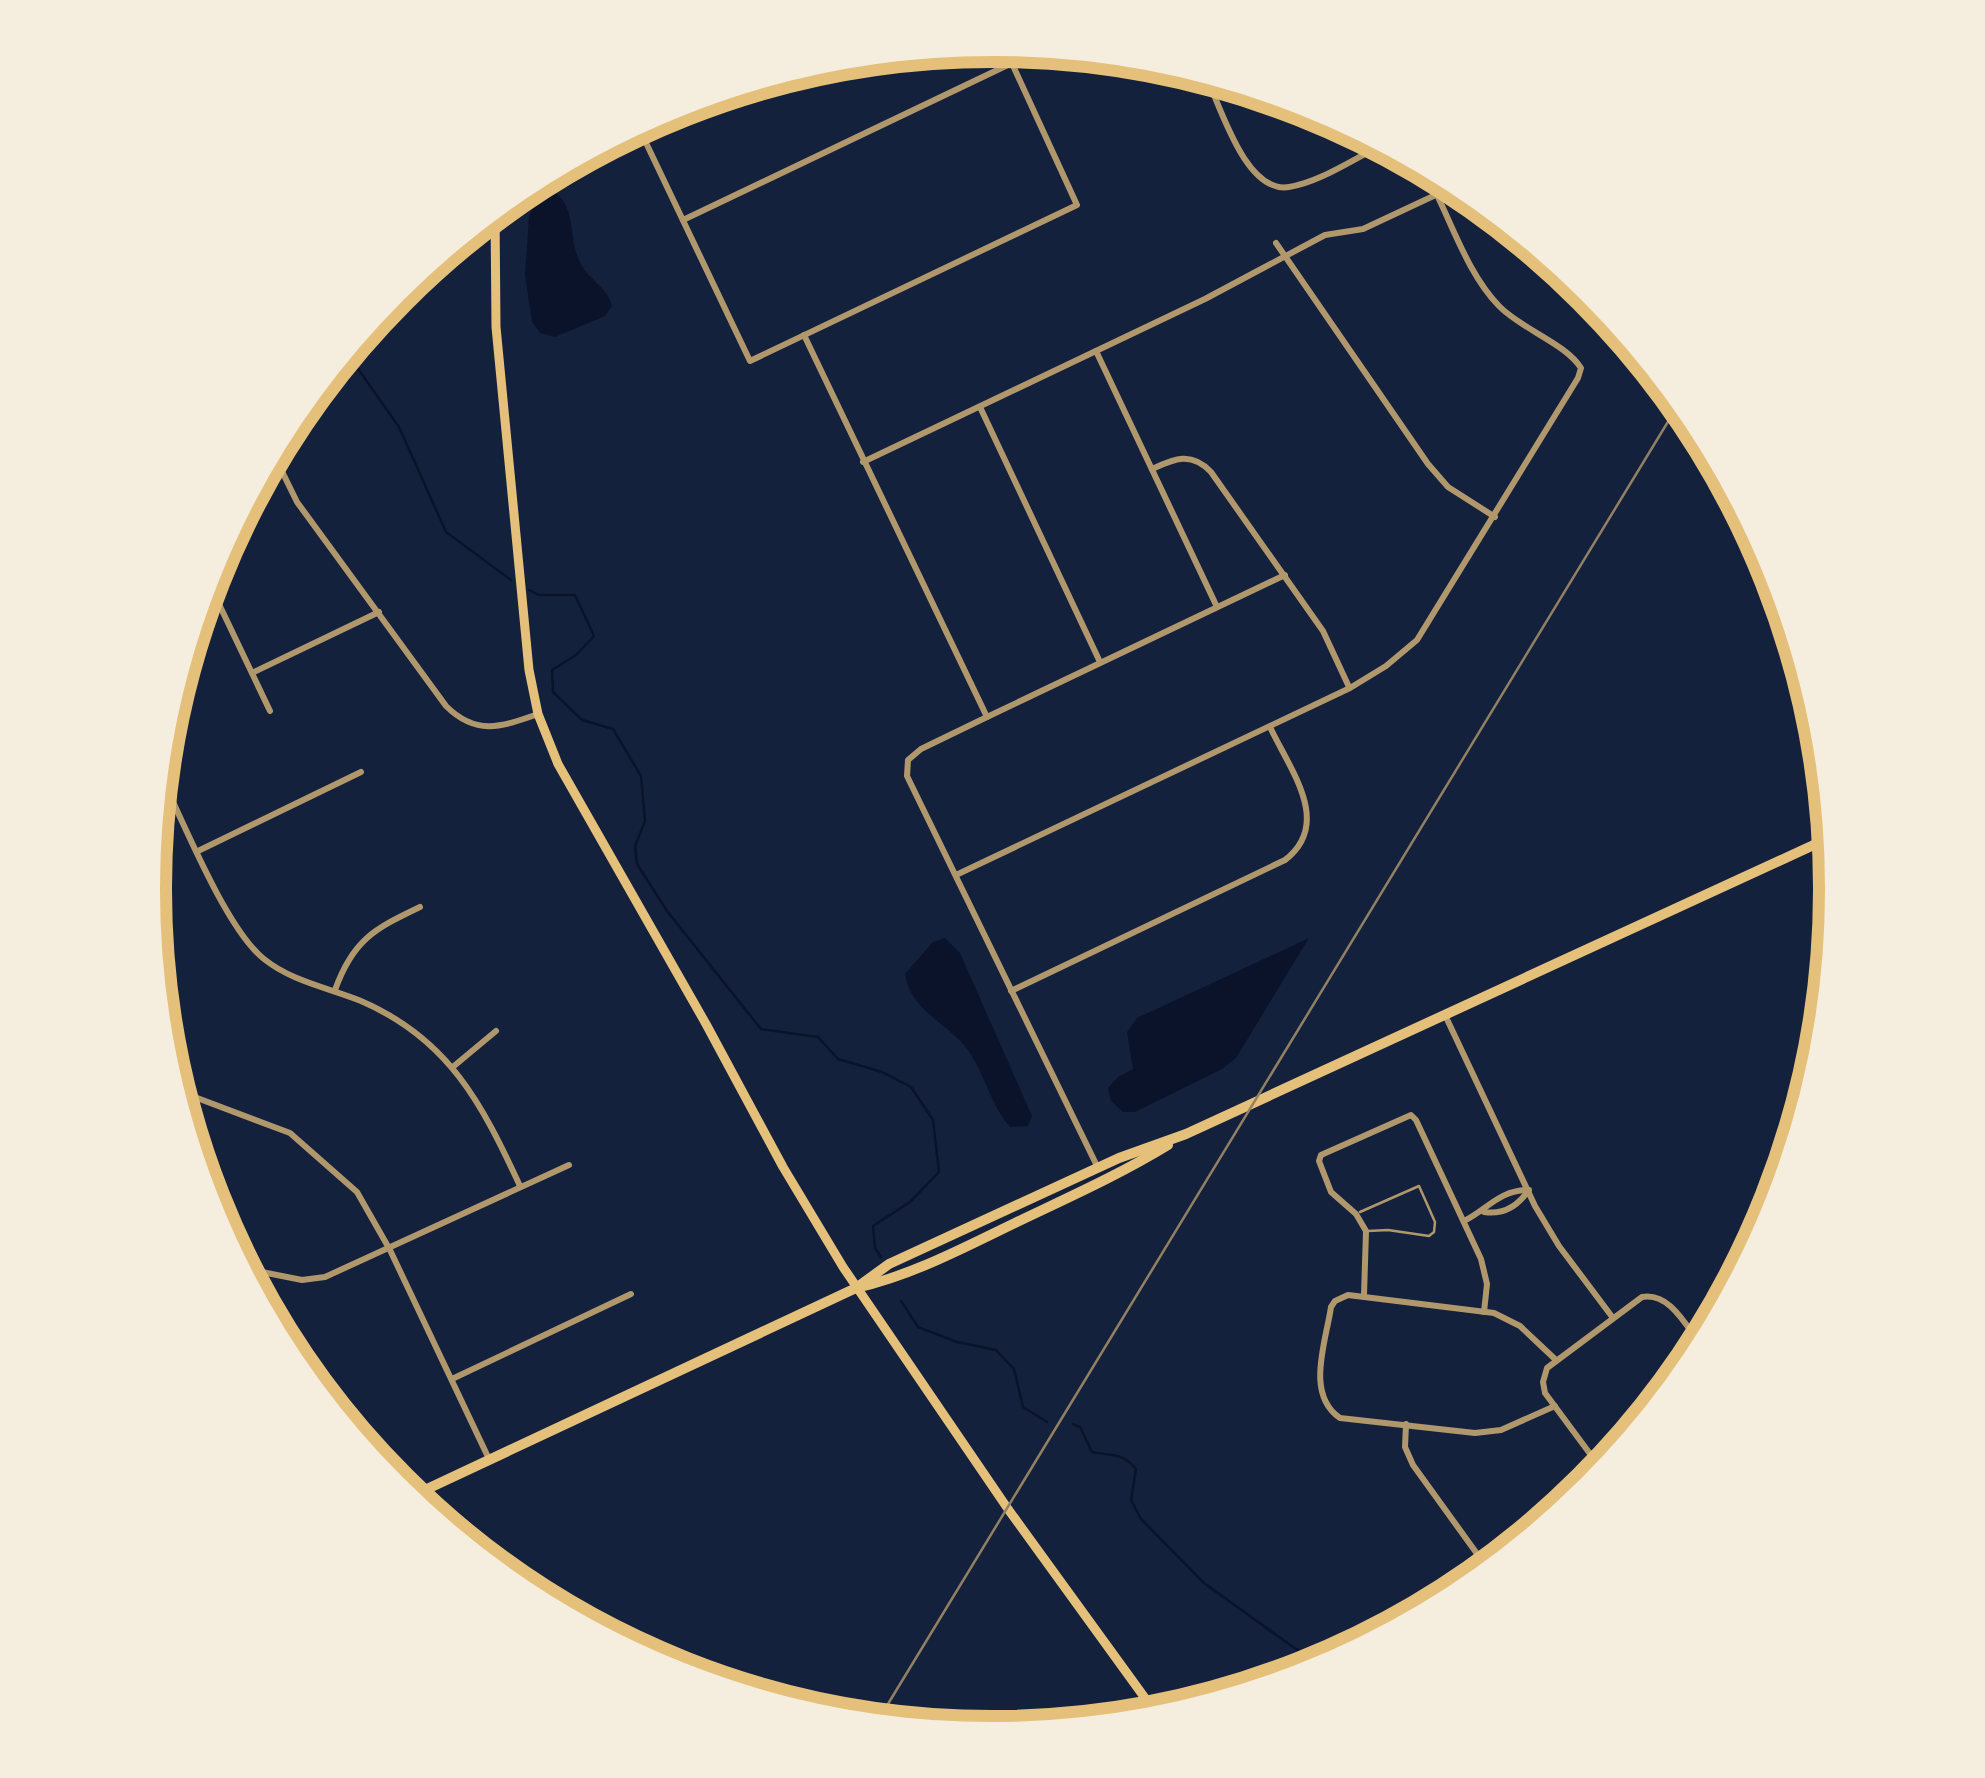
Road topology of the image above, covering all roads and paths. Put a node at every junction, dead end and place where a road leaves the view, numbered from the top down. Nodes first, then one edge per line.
1 (1012, 63) joint
2 (1214, 93) edge
3 (645, 140) edge
4 (1367, 153) edge
5 (1437, 195) joint
6 (683, 220) junction
7 (495, 229) edge
8 (1276, 243) dead end
9 (1284, 255) junction
10 (804, 335) junction
11 (1096, 352) junction
12 (980, 407) junction
13 (863, 462) junction
14 (281, 469) edge
15 (1152, 469) junction
16 (1495, 517) junction
17 (1285, 575) junction
18 (218, 602) edge
19 (1216, 607) junction
20 (379, 612) junction
21 (1100, 662) junction
22 (252, 673) junction
23 (1350, 688) junction
24 (270, 711) dead end
25 (538, 714) junction
26 (987, 716) junction
27 (1270, 728) junction
28 (360, 772) dead end
29 (171, 797) edge
30 (1817, 845) edge
31 (198, 851) junction
32 (956, 876) junction
33 (420, 906) dead end
34 (335, 990) junction
35 (1011, 991) junction
36 (1446, 1014) junction
37 (496, 1031) dead end
38 (454, 1066) junction
39 (192, 1096) edge
40 (1186, 1134) junction
41 (569, 1164) dead end
42 (1098, 1168) junction
43 (520, 1186) junction
44 (1529, 1190) junction
45 (1484, 1212) junction
46 (1356, 1214) junction
47 (1464, 1221) junction
48 (1366, 1231) junction
49 (390, 1250) junction
50 (260, 1272) edge
51 (856, 1288) junction
52 (631, 1294) dead end
53 (1364, 1295) junction
54 (1484, 1312) junction
55 (1613, 1318) junction
56 (1690, 1332) edge
57 (1556, 1360) junction
58 (452, 1379) junction
59 (1555, 1406) junction
60 (1406, 1424) junction
61 (1592, 1457) edge
62 (489, 1460) junction
63 (426, 1490) edge
64 (1479, 1557) edge
65 (1147, 1701) edge

1 - 6 street
1 - 10 street
2 - 4 street
3 - 6 street
5 - 9 street
5 - 16 street
6 - 10 street
7 - 25 main road
8 - 9 street
9 - 11 street
9 - 16 street
10 - 13 street
11 - 12 street
11 - 15 street
12 - 13 street
12 - 21 street
13 - 26 street
14 - 20 street
15 - 17 street
15 - 19 street
16 - 23 street
17 - 19 street
17 - 23 street
18 - 22 street
19 - 21 street
20 - 22 street
20 - 25 street
21 - 26 street
22 - 24 street
23 - 27 street
25 - 51 main road
26 - 32 street
27 - 32 street
27 - 35 street
28 - 31 street
29 - 31 street
30 - 36 main road
31 - 34 street
32 - 35 street
33 - 34 street
34 - 38 street
35 - 42 street
36 - 40 main road
36 - 44 street
37 - 38 street
38 - 43 street
39 - 49 street
40 - 42 main road
40 - 51 main road
41 - 43 street
42 - 51 main road
43 - 49 street
44 - 45 street
44 - 45 street
44 - 55 street
45 - 47 street
46 - 47 street
46 - 48 street
46 - 48 lane
47 - 54 street
48 - 53 street
49 - 50 street
49 - 58 street
51 - 62 main road
51 - 65 main road
52 - 58 street
53 - 54 street
53 - 60 street
54 - 57 street
55 - 56 street
55 - 57 street
57 - 59 street
58 - 62 street
59 - 60 street
59 - 61 street
60 - 64 street
62 - 63 main road

